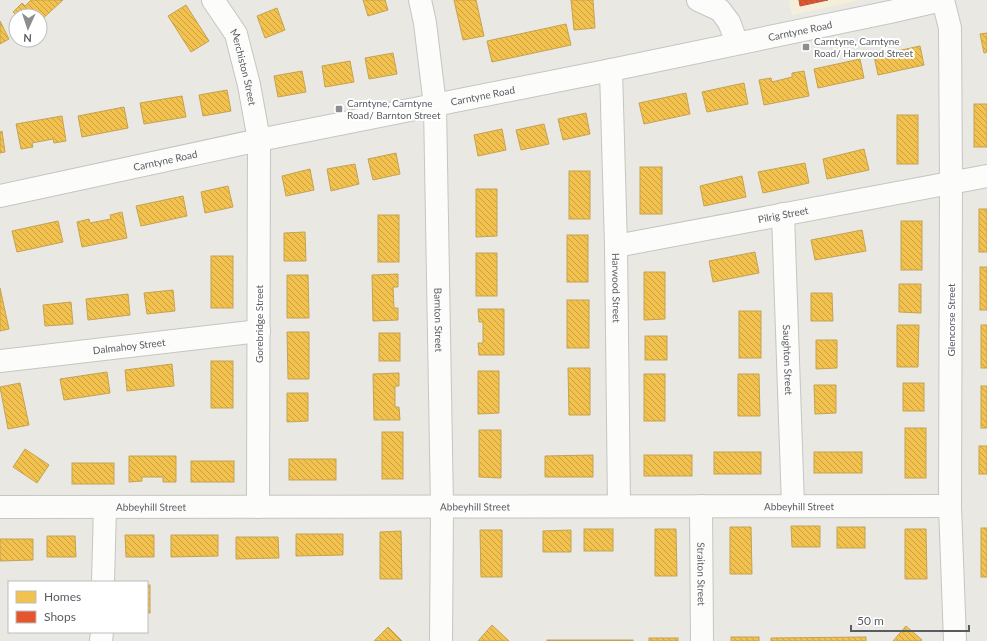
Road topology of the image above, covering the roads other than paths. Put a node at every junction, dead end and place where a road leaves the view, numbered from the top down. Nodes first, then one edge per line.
1 (213, 0) edge
2 (420, 0) edge
3 (698, 0) edge
4 (943, 0) edge
5 (737, 44) junction
6 (611, 70) junction
7 (435, 105) junction
8 (259, 140) junction
9 (987, 176) edge
10 (951, 182) junction
11 (0, 196) edge
12 (783, 214) junction
13 (616, 246) junction
14 (259, 330) junction
15 (0, 361) edge
16 (619, 506) junction
17 (701, 506) junction
18 (793, 506) junction
19 (950, 506) junction
20 (0, 507) edge
21 (105, 507) junction
22 (258, 507) junction
23 (442, 507) junction
24 (103, 581) edge
25 (441, 641) edge
26 (702, 641) edge
27 (955, 641) edge

1 - 8 street, Merchiston Street
2 - 7 street, Barnton Street
3 - 5 street
4 - 5 street, Carntyne Road
4 - 10 street, Glencorse Street
5 - 6 street, Carntyne Road
6 - 7 street, Carntyne Road
6 - 13 street, Harwood Street
7 - 8 street, Carntyne Road
7 - 23 street, Barnton Street
8 - 11 street, Carntyne Road
8 - 14 street, Gorebridge Street
9 - 10 street, Pilrig Street
10 - 12 street, Pilrig Street
10 - 19 street, Glencorse Street
12 - 13 street, Pilrig Street
12 - 18 street, Saughton Street
13 - 16 street, Harwood Street
14 - 15 street, Dalmahoy Street
14 - 22 street, Gorebridge Street
16 - 17 street, Abbeyhill Street
16 - 23 street, Abbeyhill Street
17 - 18 street, Abbeyhill Street
17 - 26 street, Straiton Street
18 - 19 street, Abbeyhill Street
19 - 27 street, Glencorse Street
20 - 21 street, Abbeyhill Street
21 - 22 street, Abbeyhill Street
21 - 24 street
22 - 23 street, Abbeyhill Street
23 - 25 street, Barnton Street

